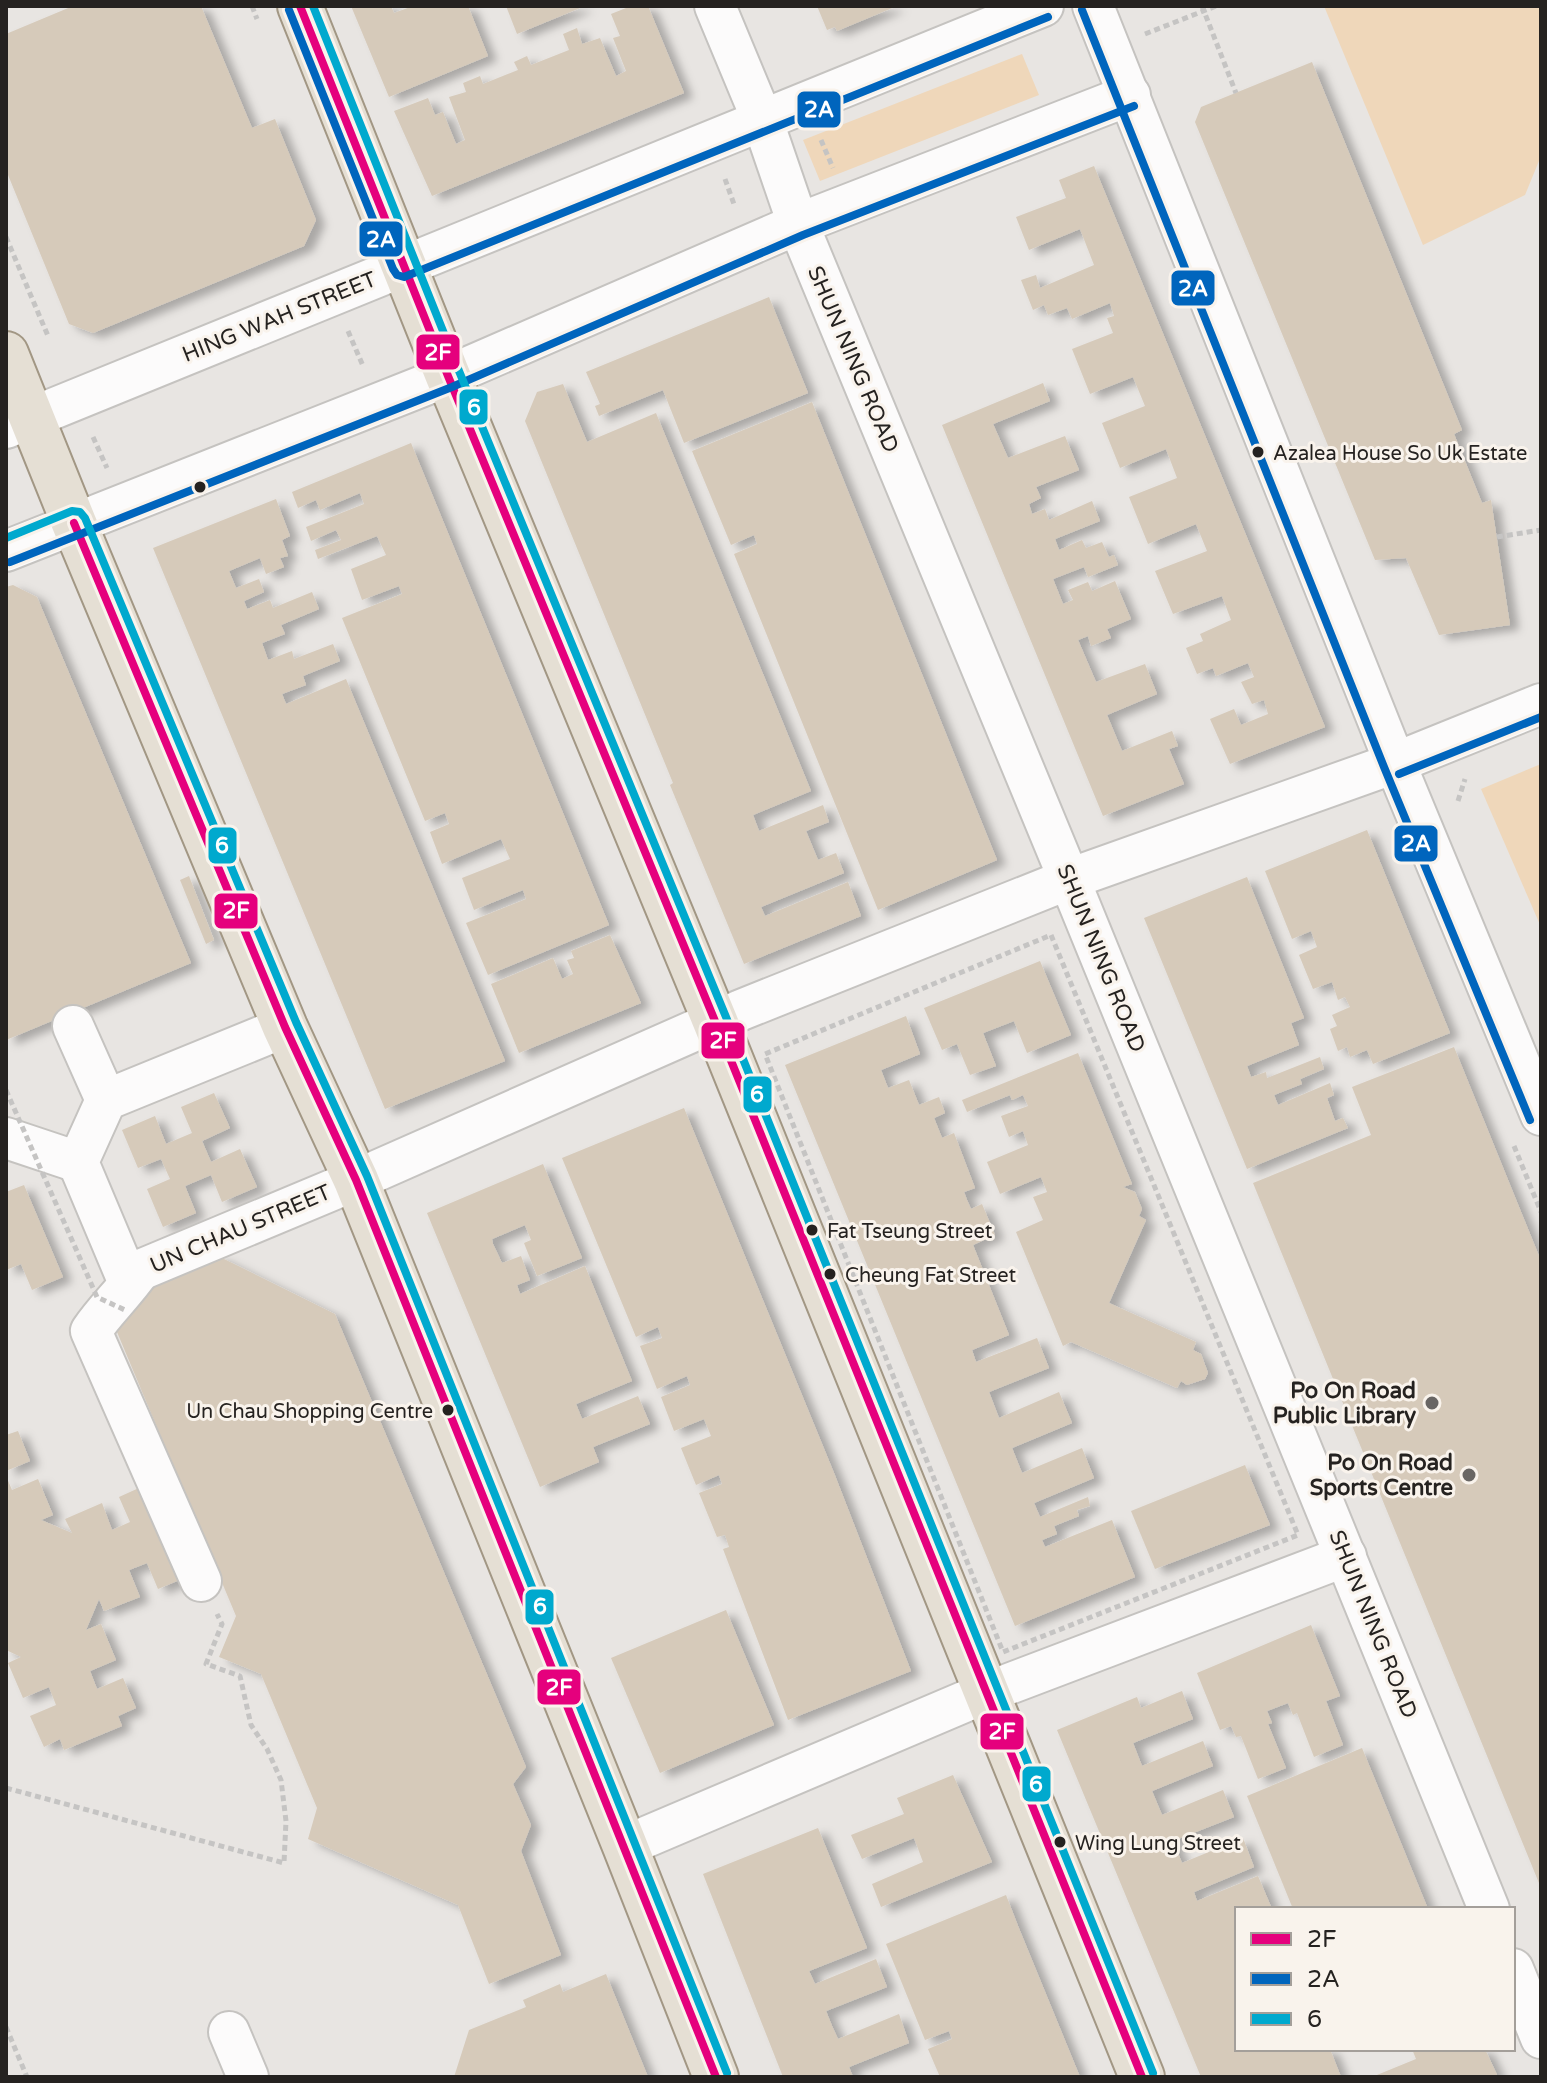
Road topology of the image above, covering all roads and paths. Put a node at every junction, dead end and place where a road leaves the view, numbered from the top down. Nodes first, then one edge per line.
1 (300, 6) edge
2 (715, 6) edge
3 (1043, 6) edge
4 (1093, 6) edge
5 (1202, 6) edge
6 (1216, 6) edge
7 (1144, 35) dead end
8 (1236, 93) dead end
9 (1130, 95) junction
10 (806, 102) junction
11 (762, 119) junction
12 (710, 140) junction
13 (848, 205) junction
14 (798, 224) junction
15 (6, 237) edge
16 (749, 246) junction
17 (404, 265) junction
18 (332, 294) junction
19 (6, 354) edge
20 (448, 376) junction
21 (76, 399) junction
22 (379, 402) junction
23 (19, 423) edge
24 (123, 504) junction
25 (74, 523) junction
26 (1541, 530) edge
27 (1497, 537) dead end
28 (6, 551) edge
29 (1541, 704) edge
30 (1395, 763) junction
31 (1069, 879) junction
32 (715, 1021) junction
33 (73, 1026) dead end
34 (285, 1027) junction
35 (6, 1090) edge
36 (106, 1100) junction
37 (1541, 1115) edge
38 (6, 1138) edge
39 (78, 1162) junction
40 (356, 1180) junction
41 (140, 1270) junction
42 (127, 1311) dead end
43 (1298, 1535) joint
44 (1346, 1556) junction
45 (201, 1581) joint
46 (985, 1693) junction
47 (6, 1788) edge
48 (625, 1846) junction
49 (1488, 1907) edge
50 (1515, 1974) edge
51 (6, 2027) edge
52 (229, 2032) dead end
53 (1541, 2038) edge
54 (27, 2077) edge
55 (248, 2077) edge
56 (716, 2077) edge
57 (1142, 2077) edge

1 - 17 main road
2 - 11 street, SHUN NING ROAD
3 - 10 street, HING WAH STREET
4 - 9 street
5 - 8 path, bridge
6 - 7 path
9 - 13 street
9 - 30 street
10 - 11 street, HING WAH STREET
10 - 13 path
11 - 12 street, HING WAH STREET
11 - 14 street, SHUN NING ROAD
12 - 16 path
12 - 17 street, HING WAH STREET
13 - 14 street
14 - 16 street
14 - 31 street, SHUN NING ROAD
15 - 21 path
16 - 20 street
17 - 18 street, HING WAH STREET
17 - 20 main road
18 - 21 street, HING WAH STREET
18 - 22 path
19 - 23 main road, UN CHAU STREET
20 - 22 street
20 - 32 main road
21 - 23 street, HING WAH STREET
21 - 24 path
22 - 24 street
23 - 25 main road, UN CHAU STREET
24 - 25 street
25 - 28 street
25 - 34 main road, UN CHAU STREET
26 - 27 path
29 - 30 street
30 - 31 street
30 - 37 street
31 - 32 street
31 - 44 street, SHUN NING ROAD
32 - 40 street
32 - 46 main road
33 - 36 street
34 - 36 street
34 - 40 main road, UN CHAU STREET
35 - 42 path, bridge
36 - 39 street
38 - 39 street
39 - 41 street, UN CHAU STREET
40 - 41 street, UN CHAU STREET
40 - 48 main road, UN CHAU STREET
41 - 45 street
43 - 43 path
44 - 46 street
44 - 49 street, SHUN NING ROAD
45 - 47 path
46 - 48 street
46 - 57 main road
48 - 56 main road, UN CHAU STREET
50 - 53 street
51 - 54 path
52 - 55 street

